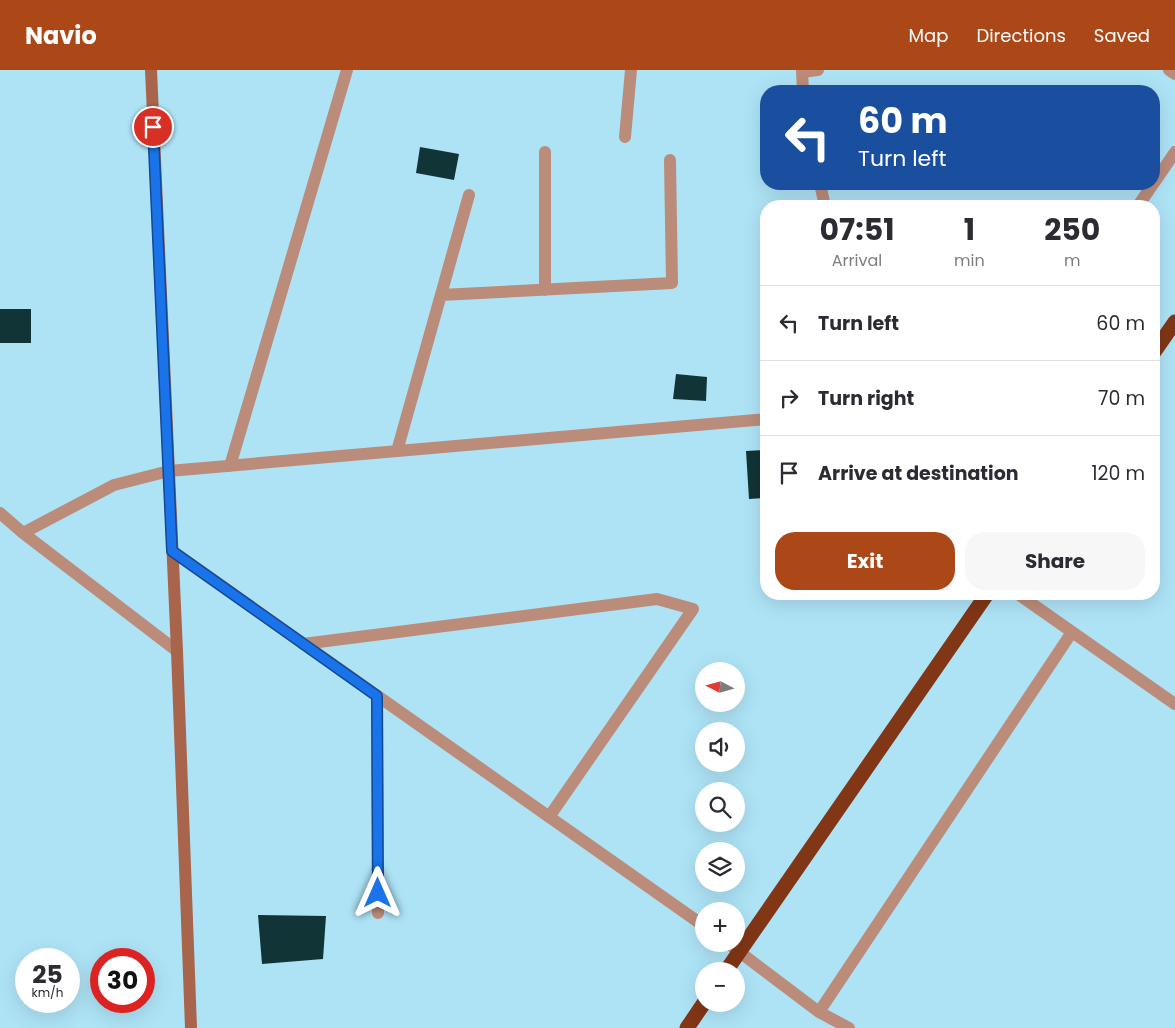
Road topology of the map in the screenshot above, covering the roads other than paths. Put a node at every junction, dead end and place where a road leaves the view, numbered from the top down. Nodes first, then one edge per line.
1 (151, 70) edge
2 (347, 70) edge
3 (631, 70) edge
4 (818, 70) edge
5 (1169, 70) edge
6 (802, 71) edge
7 (1175, 74) edge
8 (803, 85) edge
9 (626, 137) dead end
10 (545, 152) dead end
11 (1175, 152) edge
12 (670, 160) dead end
13 (1160, 174) edge
14 (469, 195) dead end
15 (544, 290) junction
16 (441, 295) junction
17 (1175, 322) edge
18 (1160, 343) edge
19 (760, 420) edge
20 (397, 451) junction
21 (230, 466) junction
22 (169, 471) junction
23 (0, 513) edge
24 (23, 533) junction
25 (172, 551) junction
26 (983, 600) edge
27 (1027, 600) edge
28 (1072, 632) junction
29 (303, 644) junction
30 (177, 651) junction
31 (377, 696) junction
32 (1175, 704) edge
33 (549, 817) junction
34 (378, 913) dead end
35 (695, 920) edge
36 (745, 933) edge
37 (739, 952) edge
38 (698, 1012) edge
39 (819, 1012) junction
40 (191, 1028) edge
41 (687, 1028) edge
42 (849, 1028) edge

1 - 22 main road
2 - 21 street
3 - 9 street
4 - 6 street
5 - 7 street
6 - 8 street
10 - 15 street
11 - 13 street
12 - 15 street
14 - 16 street
15 - 16 street
16 - 20 street
17 - 18 highway
19 - 20 street
20 - 21 street
21 - 22 street
22 - 24 street
22 - 25 main road
23 - 24 street
24 - 30 street
25 - 29 street
25 - 30 main road
26 - 36 highway
27 - 28 street
28 - 32 street
28 - 39 street
29 - 31 street
29 - 33 street
30 - 40 main road
31 - 33 street
31 - 34 street
33 - 35 street
37 - 39 street
38 - 41 highway
39 - 42 street

